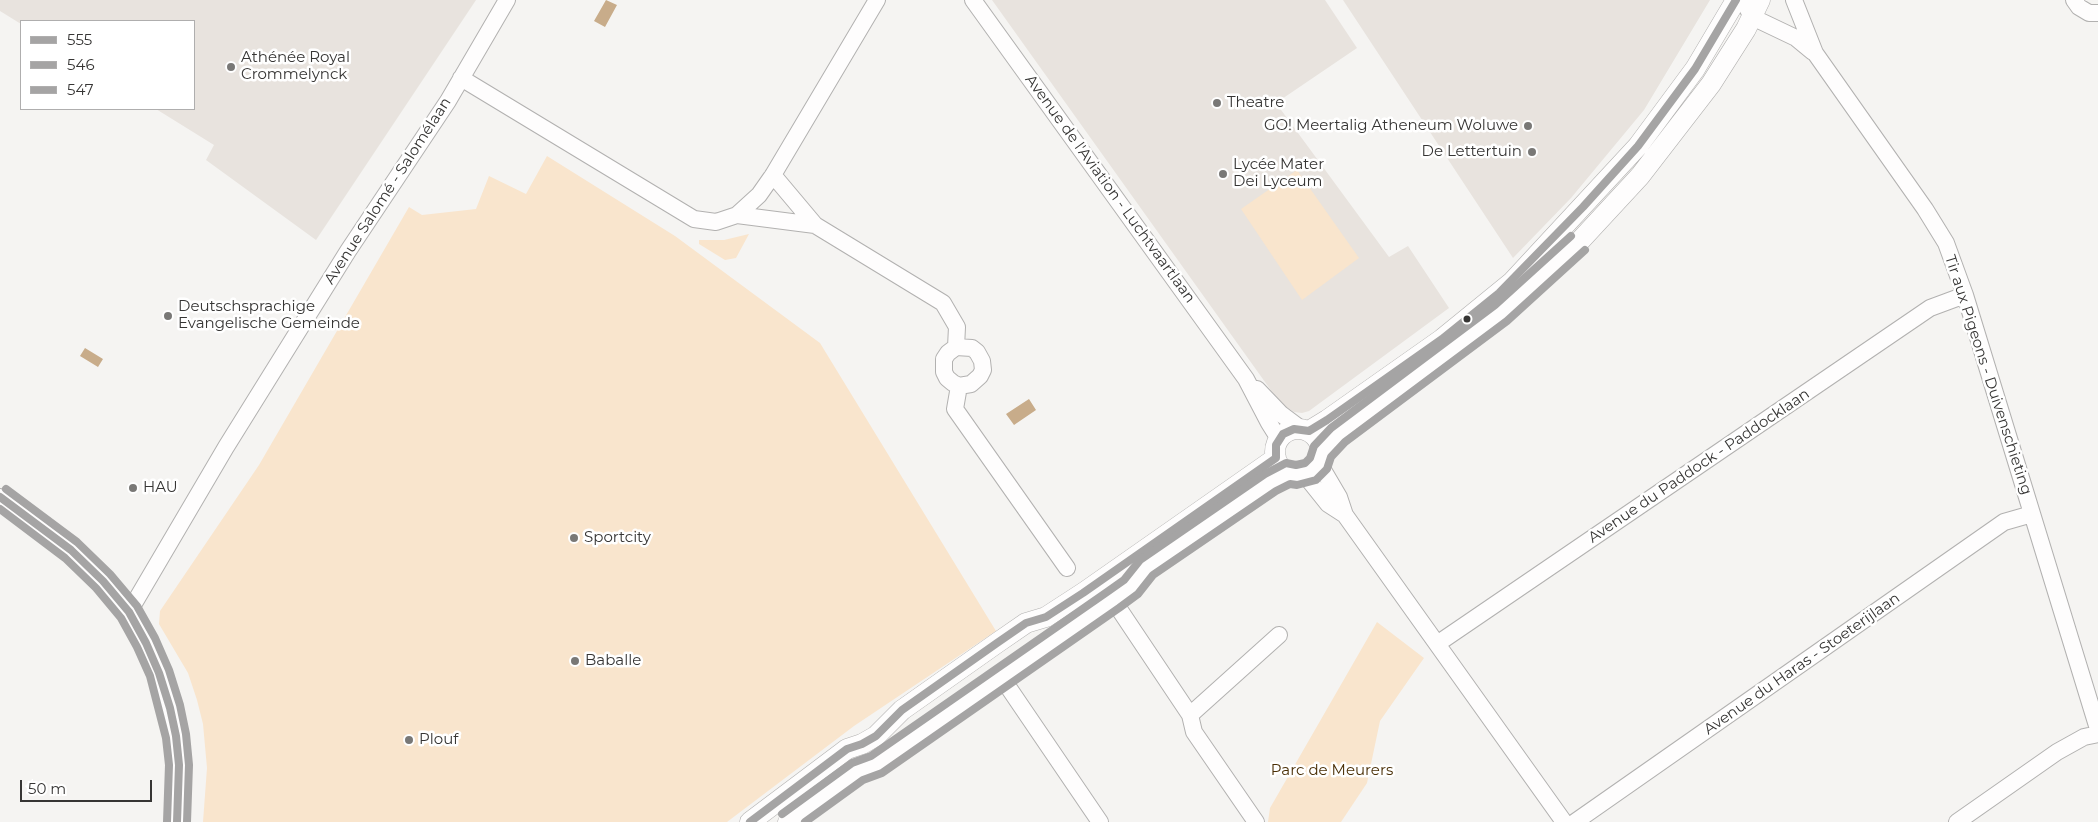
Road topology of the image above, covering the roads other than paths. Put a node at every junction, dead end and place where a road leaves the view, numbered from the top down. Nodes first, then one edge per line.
1 (507, 0) edge
2 (877, 0) edge
3 (973, 0) edge
4 (1736, 0) edge
5 (1794, 0) edge
6 (2074, 0) edge
7 (1752, 5) edge
8 (2098, 13) edge
9 (1814, 53) junction
10 (461, 78) junction
11 (772, 175) junction
12 (737, 215) junction
13 (815, 225) junction
14 (1965, 295) junction
15 (956, 348) junction
16 (1246, 378) junction
17 (959, 386) junction
18 (1305, 430) junction
19 (1277, 448) junction
20 (1308, 465) junction
21 (0, 497) edge
22 (2032, 514) junction
23 (1067, 568) dead end
24 (1113, 600) junction
25 (129, 612) junction
26 (1279, 635) dead end
27 (1437, 644) junction
28 (1002, 678) junction
29 (1190, 714) junction
30 (2098, 729) edge
31 (2098, 734) edge
32 (177, 822) edge
33 (750, 822) edge
34 (788, 822) edge
35 (1100, 822) edge
36 (1256, 822) edge
37 (1564, 822) edge
38 (1575, 822) edge
39 (1957, 822) edge

1 - 10 street, Avenue Salomé - Salomélaan
2 - 11 street
3 - 16 street, Avenue de l'Aviation - Luchtvaartlaan
4 - 18 street
5 - 9 street, Tir aux Pigeons - Duivenschieting
6 - 8 street
7 - 9 street, Tir aux Pigeons - Duivenschieting
7 - 20 street
9 - 14 street, Tir aux Pigeons - Duivenschieting
10 - 12 street
10 - 25 street, Avenue Salomé - Salomélaan
11 - 12 street
11 - 13 street
12 - 13 street
13 - 15 street
14 - 22 street, Tir aux Pigeons - Duivenschieting
14 - 27 street, Avenue du Paddock - Paddocklaan
15 - 17 street
15 - 17 street
16 - 18 street, Avenue de l'Aviation - Luchtvaartlaan
16 - 19 street, Avenue de l'Aviation - Luchtvaartlaan
17 - 23 street
18 - 19 street
18 - 20 street
19 - 20 street
19 - 33 street
20 - 24 street
20 - 27 street
21 - 25 street
22 - 30 street, Tir aux Pigeons - Duivenschieting
22 - 38 street, Avenue du Haras - Stoeterijlaan
24 - 28 street
24 - 29 street
25 - 32 street
26 - 29 street
27 - 37 street
28 - 34 street
28 - 35 street
29 - 36 street
31 - 39 street

